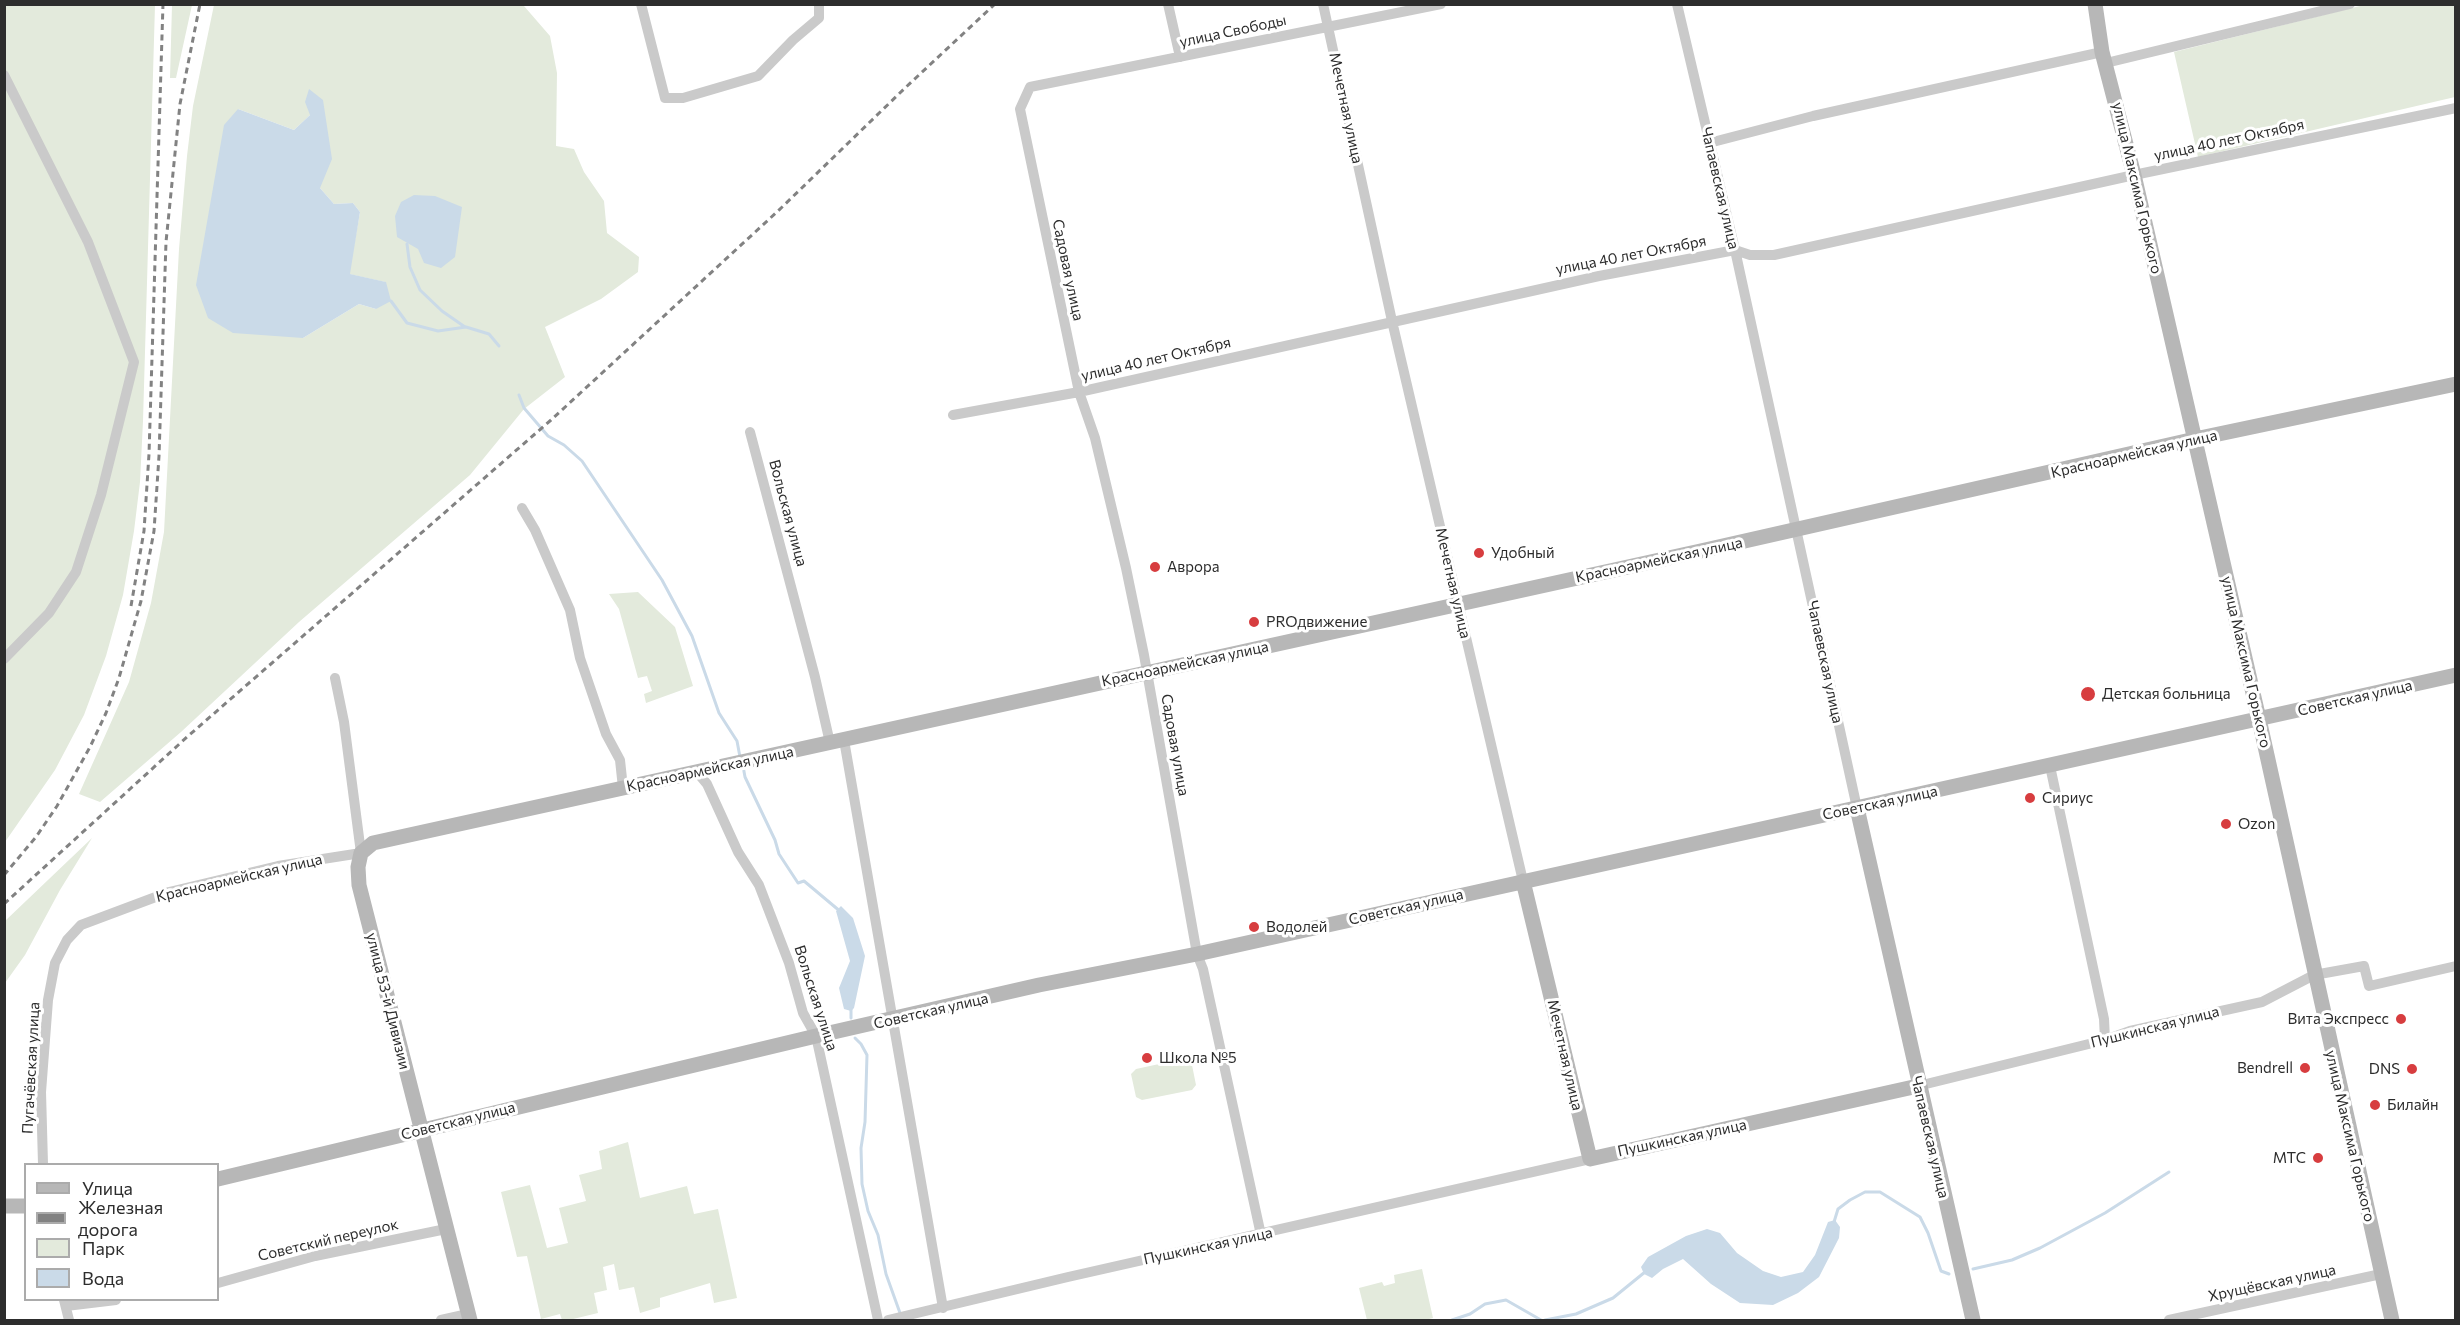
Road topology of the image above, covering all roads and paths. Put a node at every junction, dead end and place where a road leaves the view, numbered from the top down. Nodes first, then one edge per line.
1 (641, 4) edge
2 (819, 4) edge
3 (1168, 4) edge
4 (1323, 4) edge
5 (1442, 4) edge
6 (1677, 4) edge
7 (2095, 4) edge
8 (2350, 4) edge
9 (1329, 26) junction
10 (1180, 57) junction
11 (2104, 57) junction
12 (4, 75) edge
13 (1030, 87) joint
14 (2456, 108) edge
15 (1709, 143) junction
16 (2134, 175) junction
17 (1735, 250) junction
18 (1392, 321) junction
19 (2456, 384) edge
20 (1078, 392) junction
21 (953, 415) dead end
22 (750, 432) dead end
23 (2195, 439) junction
24 (522, 508) dead end
25 (1796, 530) junction
26 (1458, 604) junction
27 (4, 659) edge
28 (1146, 673) junction
29 (2456, 675) edge
30 (335, 678) dead end
31 (2259, 719) junction
32 (837, 741) junction
33 (2050, 766) junction
34 (703, 771) junction
35 (623, 788) junction
36 (1857, 808) junction
37 (361, 853) junction
38 (1523, 881) junction
39 (67, 940) joint
40 (1197, 954) junction
41 (2456, 966) edge
42 (2314, 975) junction
43 (893, 1020) junction
44 (816, 1036) junction
45 (2105, 1040) junction
46 (1918, 1086) junction
47 (421, 1130) junction
48 (1590, 1159) junction
49 (43, 1163) edge
50 (219, 1179) edge
51 (4, 1206) edge
52 (24, 1206) edge
53 (446, 1229) junction
54 (1261, 1235) junction
55 (2381, 1274) junction
56 (219, 1283) edge
57 (90, 1301) edge
58 (65, 1303) edge
59 (943, 1308) junction
60 (469, 1317) edge
61 (69, 1320) edge
62 (441, 1320) edge
63 (878, 1320) edge
64 (890, 1320) edge
65 (1973, 1320) edge
66 (2169, 1320) edge
67 (2392, 1320) edge

1 - 2 street
3 - 10 street
4 - 9 street, Мечетная улица
5 - 9 street, улица Свободы
6 - 15 street, Чапаевская улица
7 - 11 street, улица Максима Горького
8 - 11 street
9 - 10 street, улица Свободы
9 - 18 street, Мечетная улица
10 - 13 street, улица Свободы
11 - 15 street
11 - 16 street, улица Максима Горького
12 - 27 street
13 - 20 street, Садовая улица
14 - 16 street, улица 40 лет Октября
15 - 17 street, Чапаевская улица
16 - 17 street, улица 40 лет Октября
16 - 23 street, улица Максима Горького
17 - 18 street, улица 40 лет Октября
17 - 25 street, Чапаевская улица
18 - 20 street, улица 40 лет Октября
18 - 26 street, Мечетная улица
19 - 23 street, Красноармейская улица
20 - 21 street, улица 40 лет Октября
20 - 28 street, Садовая улица
22 - 32 street, Вольская улица
23 - 25 street, Красноармейская улица
23 - 31 street, улица Максима Горького
24 - 35 street
25 - 26 street, Красноармейская улица
25 - 36 street, Чапаевская улица
26 - 28 street, Красноармейская улица
26 - 38 street, Мечетная улица
28 - 32 street, Красноармейская улица
28 - 40 street, Садовая улица
29 - 31 street, Советская улица
30 - 37 street, улица 53-й Дивизии
31 - 33 street, Советская улица
31 - 42 street, улица Максима Горького
32 - 34 street, Красноармейская улица
32 - 43 street, Вольская улица
33 - 36 street, Советская улица
33 - 45 street
34 - 35 street, Красноармейская улица
34 - 44 street, Вольская улица
35 - 37 street, Красноармейская улица
36 - 38 street, Советская улица
36 - 46 street, Чапаевская улица
37 - 39 street, Красноармейская улица
37 - 47 street, улица 53-й Дивизии
38 - 40 street, Советская улица
38 - 48 street, Мечетная улица
39 - 49 street, Пугачёвская улица
40 - 43 street, Советская улица
40 - 54 street, Садовая улица
41 - 42 street, Пушкинская улица
42 - 45 street, Пушкинская улица
42 - 55 street, улица Максима Горького
43 - 44 street, Советская улица
43 - 59 street, Вольская улица
44 - 47 street, Советская улица
44 - 63 street, Вольская улица
45 - 46 street, Пушкинская улица
46 - 48 street, Пушкинская улица
46 - 65 street, Чапаевская улица
47 - 50 street, Советская улица
47 - 53 street, улица 53-й Дивизии
48 - 54 street, Пушкинская улица
51 - 52 street
53 - 56 street, Советский переулок
53 - 60 street, улица 53-й Дивизии
54 - 59 street, Пушкинская улица
55 - 66 street, Хрущёвская улица
55 - 67 street, улица Максима Горького
57 - 58 street
58 - 61 street
59 - 64 street, Пушкинская улица
60 - 62 street

